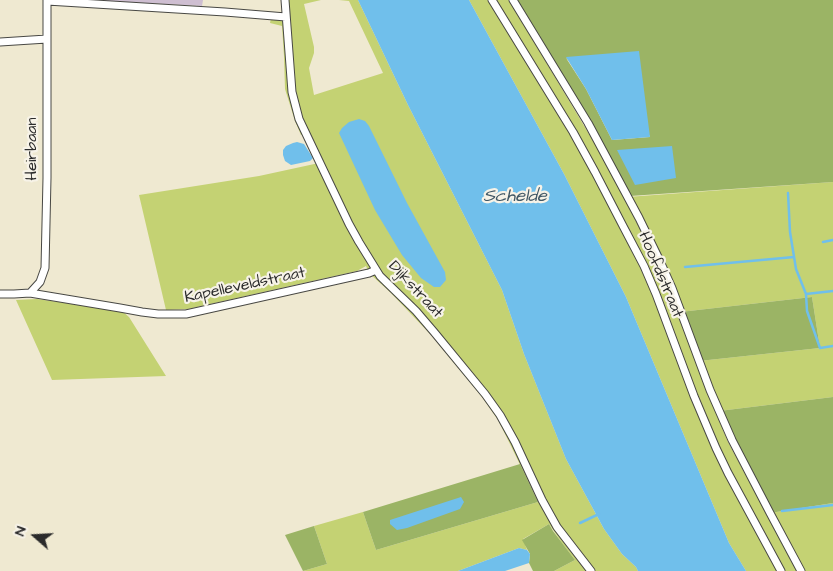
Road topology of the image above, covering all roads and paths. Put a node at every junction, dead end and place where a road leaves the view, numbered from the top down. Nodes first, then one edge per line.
1 (285, 0) edge
2 (492, 0) edge
3 (513, 0) edge
4 (47, 1) edge
5 (286, 17) junction
6 (47, 39) junction
7 (0, 42) edge
8 (376, 270) junction
9 (30, 293) junction
10 (0, 294) edge
11 (591, 571) edge
12 (782, 571) edge
13 (801, 571) edge

1 - 5 street, Dijkstraat
2 - 12 street, Hoofdstraat
3 - 13 street
4 - 5 street
4 - 6 street, Heirbaan
5 - 8 street, Dijkstraat
6 - 7 street
6 - 9 street, Heirbaan
8 - 9 street, Kapelleveldstraat
8 - 11 street, Dijkstraat
9 - 10 street, Kapelleveldstraat

